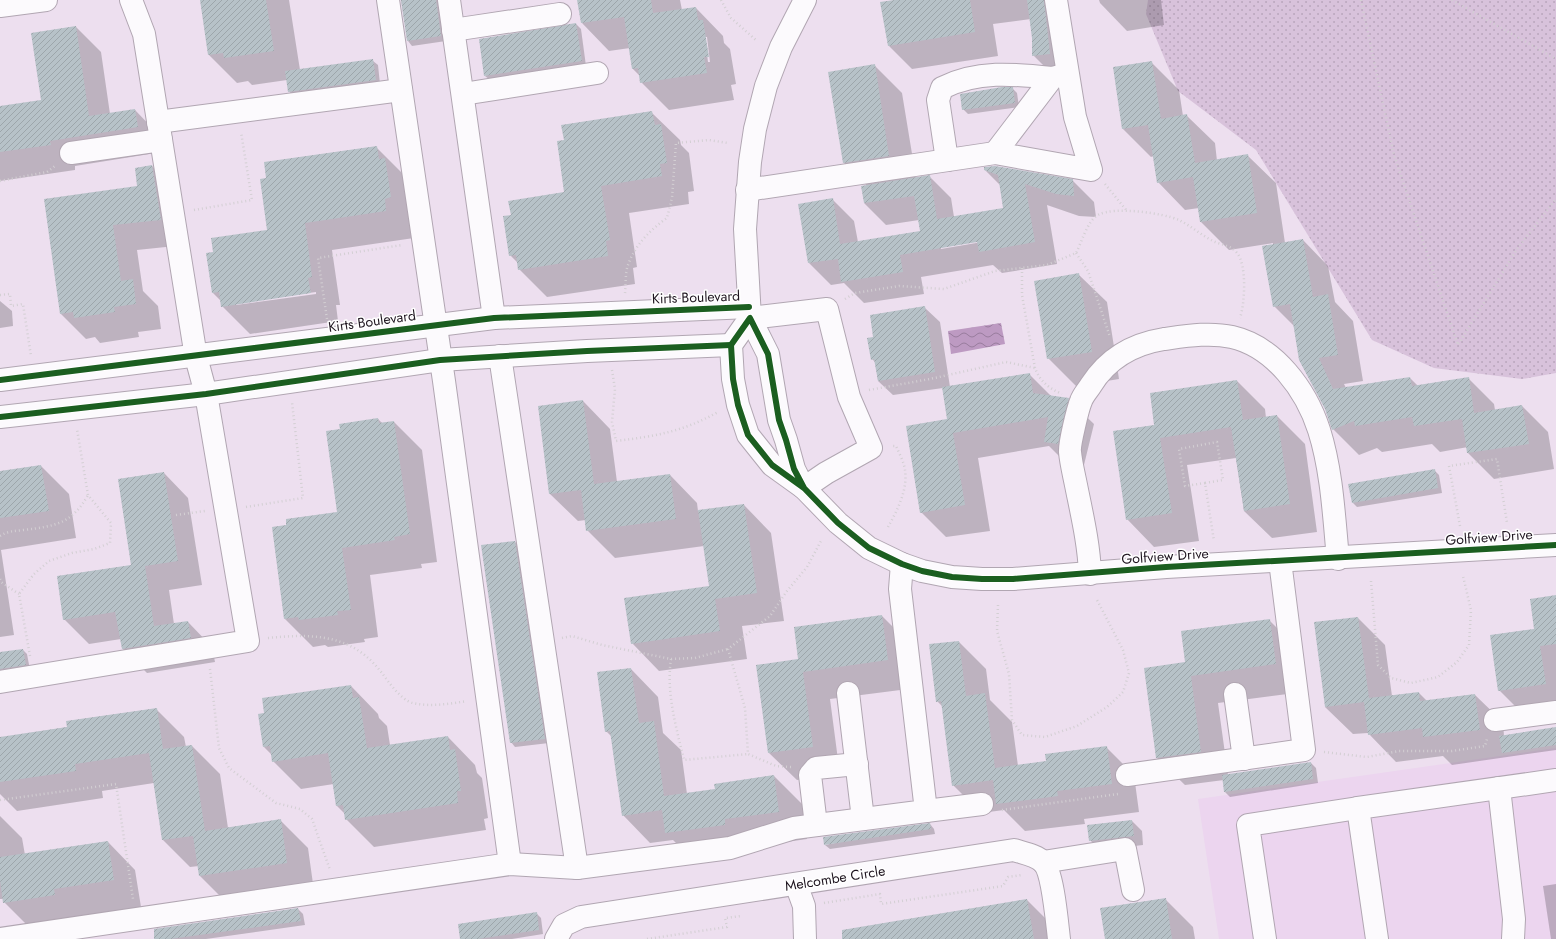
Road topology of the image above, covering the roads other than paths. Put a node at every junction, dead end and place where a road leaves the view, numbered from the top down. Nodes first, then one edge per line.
1 (46, 0) edge
2 (131, 0) edge
3 (388, 0) edge
4 (449, 0) edge
5 (805, 0) edge
6 (1056, 0) edge
7 (0, 6) edge
8 (560, 14) dead end
9 (454, 30) junction
10 (597, 73) dead end
11 (1060, 76) junction
12 (401, 90) junction
13 (463, 94) junction
14 (160, 131) junction
15 (995, 152) junction
16 (71, 153) road end
17 (948, 160) junction
18 (748, 190) junction
19 (749, 313) junction
20 (494, 318) junction
21 (434, 325) junction
22 (731, 345) junction
23 (196, 356) junction
24 (500, 356) junction
25 (440, 360) junction
26 (0, 380) edge
27 (206, 394) junction
28 (0, 417) edge
29 (804, 488) junction
30 (1556, 545) edge
31 (1338, 559) junction
32 (1280, 561) junction
33 (902, 564) junction
34 (1090, 574) junction
35 (0, 682) edge
36 (848, 693) dead end
37 (1235, 694) dead end
38 (1556, 712) edge
39 (1495, 720) road end
40 (1244, 759) junction
41 (856, 764) junction
42 (1127, 775) road end
43 (1556, 780) edge
44 (1499, 788) junction
45 (982, 804) road end
46 (1358, 808) junction
47 (926, 811) junction
48 (863, 819) junction
49 (816, 825) junction
50 (510, 864) junction
51 (577, 868) junction
52 (1035, 868) junction
53 (796, 884) junction
54 (1133, 890) dead end
55 (0, 938) edge
56 (556, 939) edge
57 (805, 939) edge
58 (1059, 939) edge
59 (1264, 939) edge
60 (1377, 939) edge
61 (1513, 939) edge

1 - 7 street
2 - 14 street
3 - 12 street
4 - 9 street
5 - 18 street
6 - 11 street
8 - 9 street
9 - 13 street
10 - 13 street
11 - 15 street
11 - 15 street
11 - 17 street
12 - 14 street
12 - 21 street
13 - 20 street
14 - 16 street
14 - 23 street
15 - 17 street
17 - 18 street
18 - 19 street
19 - 20 street, Kirts Boulevard
19 - 22 street
19 - 29 street, Golfview Drive
19 - 29 street, Kirts Boulevard
20 - 21 street, Kirts Boulevard
21 - 23 street, Kirts Boulevard
21 - 25 street
22 - 24 street
22 - 29 street, Golfview Drive
23 - 26 street, Kirts Boulevard
23 - 27 street
24 - 25 street
24 - 51 street
25 - 27 street
25 - 50 street
27 - 28 street
27 - 35 street
29 - 33 street, Golfview Drive
30 - 31 street, Golfview Drive
31 - 32 street, Golfview Drive
31 - 34 street
32 - 34 street, Golfview Drive
32 - 40 street
33 - 34 street, Golfview Drive
33 - 47 street
36 - 41 street
37 - 40 street
38 - 39 street
40 - 42 street
41 - 48 street
41 - 49 street
43 - 44 street
44 - 46 street
44 - 61 street
45 - 47 street
46 - 59 street
46 - 60 street
47 - 48 street
48 - 49 street
49 - 51 street
50 - 51 street
50 - 55 street
52 - 53 street, Melcombe Circle
52 - 54 street
52 - 58 street
53 - 56 street, Melcombe Circle
53 - 57 street

